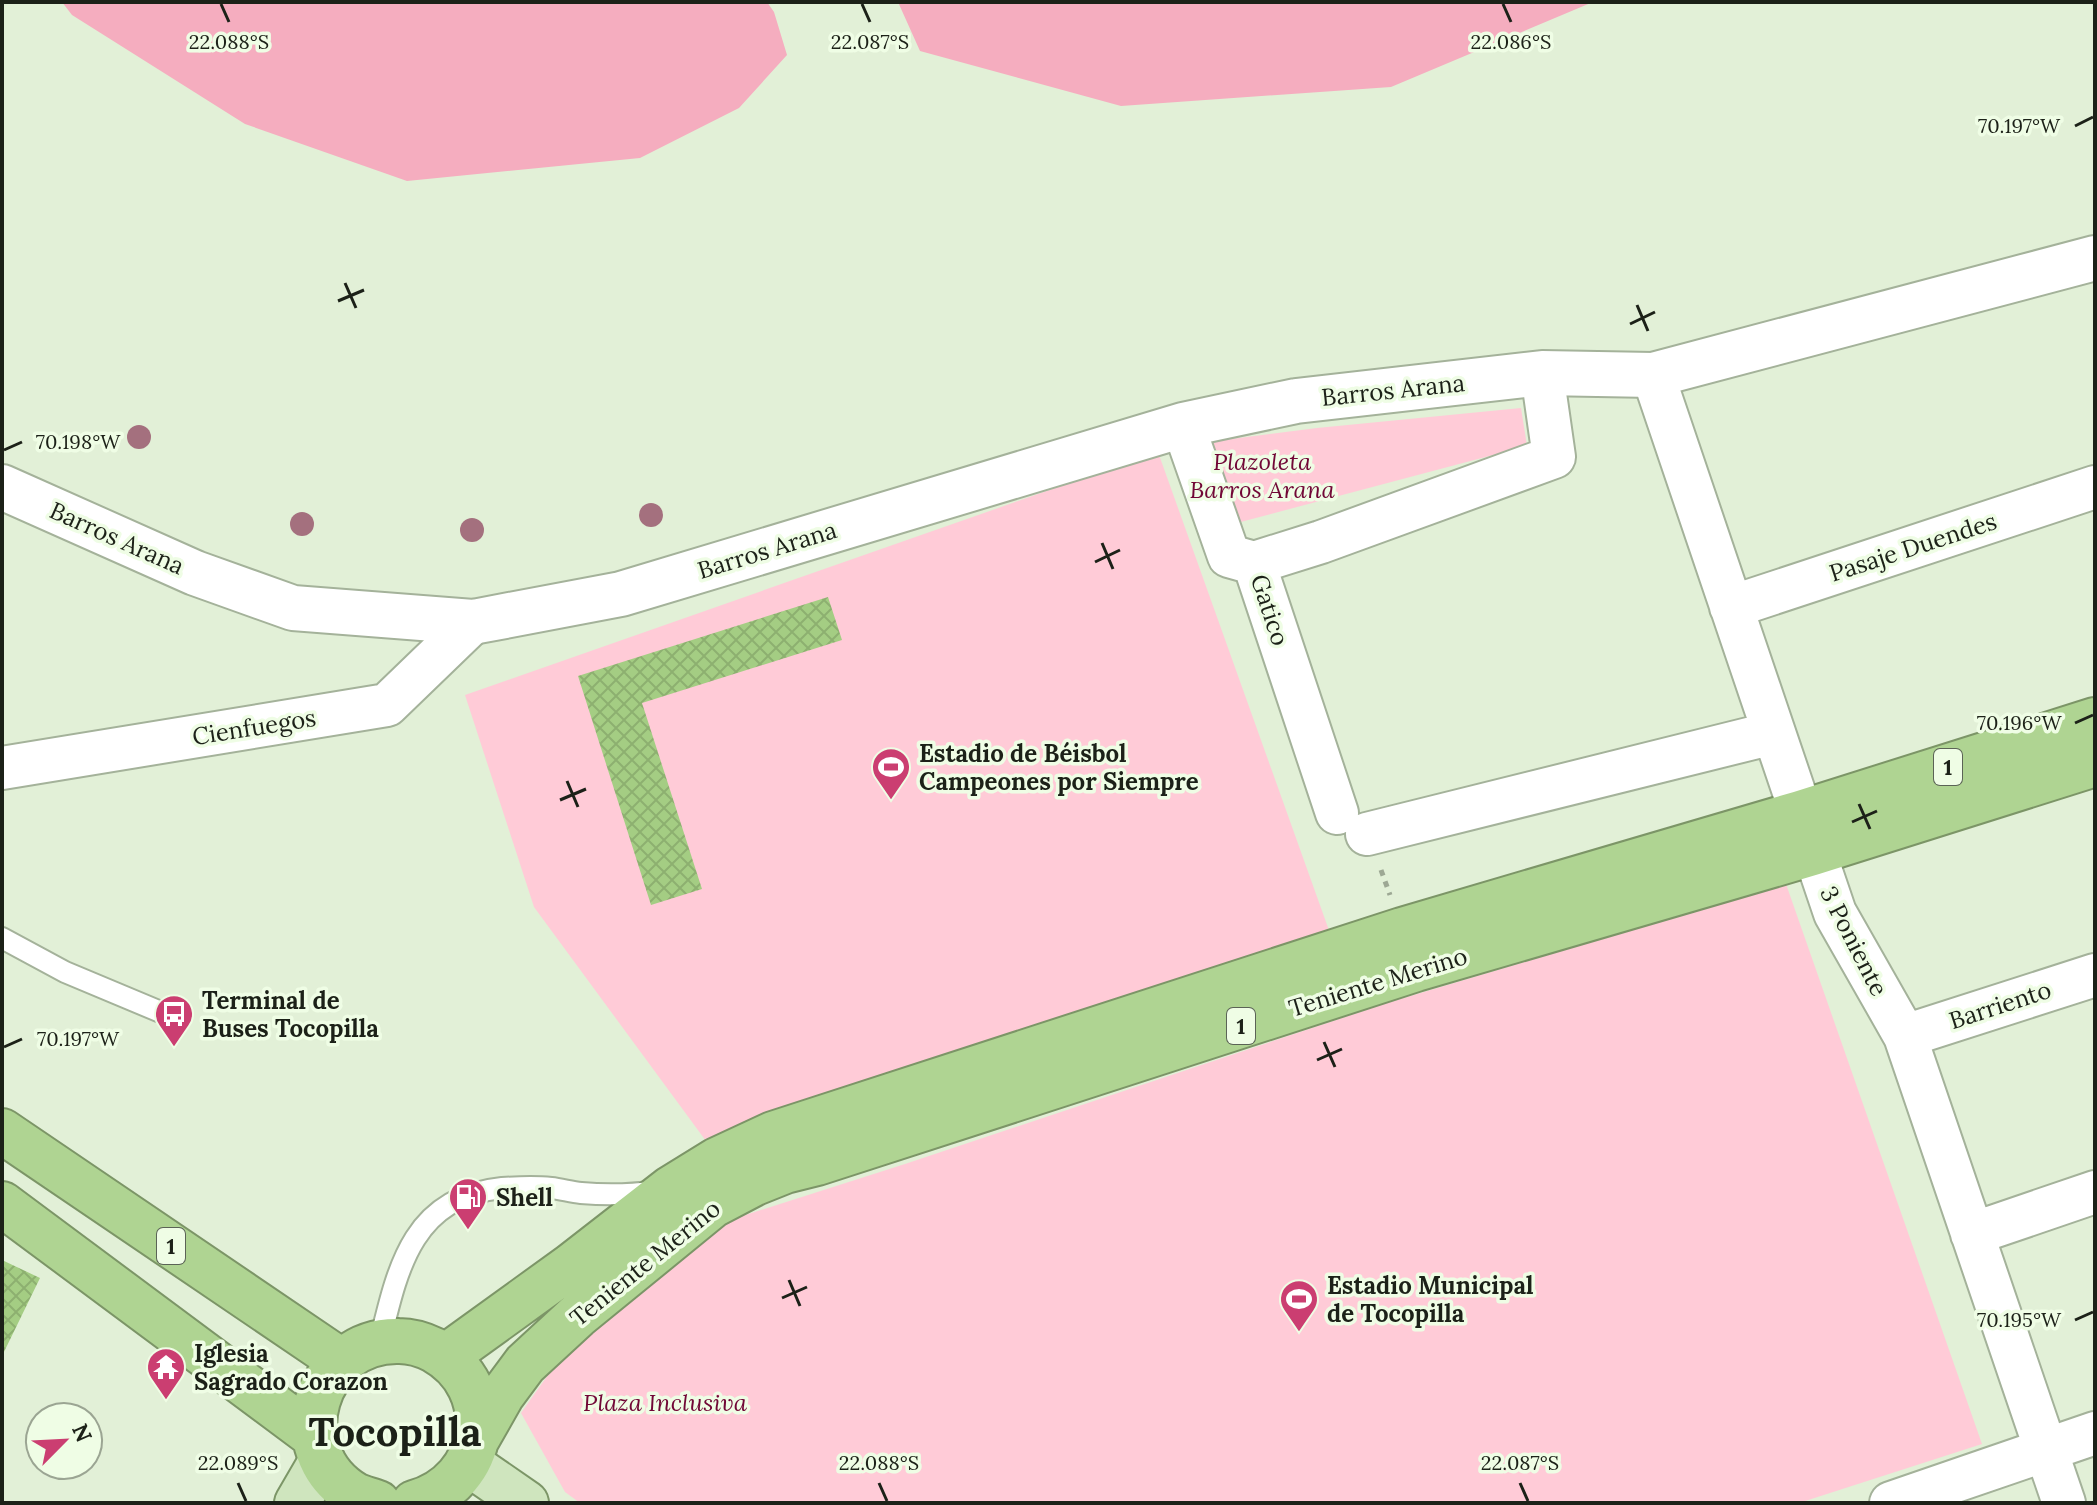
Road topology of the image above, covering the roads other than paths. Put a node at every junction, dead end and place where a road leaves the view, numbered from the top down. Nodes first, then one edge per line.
1 (2095, 258) edge
2 (1542, 373) junction
3 (1653, 375) junction
4 (1183, 425) junction
5 (2, 487) edge
6 (2095, 487) edge
7 (1254, 563) junction
8 (1731, 607) junction
9 (473, 622) junction
10 (2095, 720) edge
11 (1773, 733) junction
12 (2095, 764) edge
13 (2, 768) edge
14 (1807, 833) junction
15 (2, 938) edge
16 (2095, 975) edge
17 (163, 1013) dead end
18 (1905, 1036) junction
19 (2, 1131) edge
20 (670, 1189) junction
21 (2095, 1192) edge
22 (2, 1204) edge
23 (1972, 1234) junction
24 (380, 1341) junction
25 (445, 1357) junction
26 (341, 1361) junction
27 (2095, 1433) edge
28 (318, 1448) junction
29 (2046, 1450) junction
30 (473, 1451) junction
31 (297, 1503) edge
32 (378, 1503) edge
33 (414, 1503) edge
34 (526, 1503) edge
35 (1891, 1503) edge
36 (2064, 1503) edge

1 - 3 street, Barros Arana
2 - 3 street, Barros Arana
2 - 4 street, Barros Arana
2 - 7 street
3 - 8 street, 3 Poniente
4 - 7 street, Gatico
4 - 9 street, Barros Arana
5 - 9 street, Barros Arana
6 - 8 street, Pasaje Duendes
7 - 11 street, Gatico
8 - 11 street, 3 Poniente
9 - 13 street, Cienfuegos
10 - 14 highway, Teniente Merino / 1
11 - 14 street, 3 Poniente
12 - 14 highway, Teniente Merino / 1
14 - 18 street, 3 Poniente
14 - 20 highway, Teniente Merino / 1
14 - 30 highway, Teniente Merino / 1
15 - 17 lane
16 - 18 street, Barriento
18 - 23 street, 3 Poniente
19 - 26 highway, 1
20 - 24 lane
20 - 25 highway, Teniente Merino / 1
21 - 23 street
22 - 28 highway
23 - 29 street, 3 Poniente
24 - 25 highway
24 - 26 highway
25 - 30 highway
26 - 28 highway
27 - 29 street
28 - 31 main road
28 - 32 highway
29 - 35 street
29 - 36 street, 3 Poniente
30 - 33 highway, Teniente Merino / 1
30 - 34 main road

